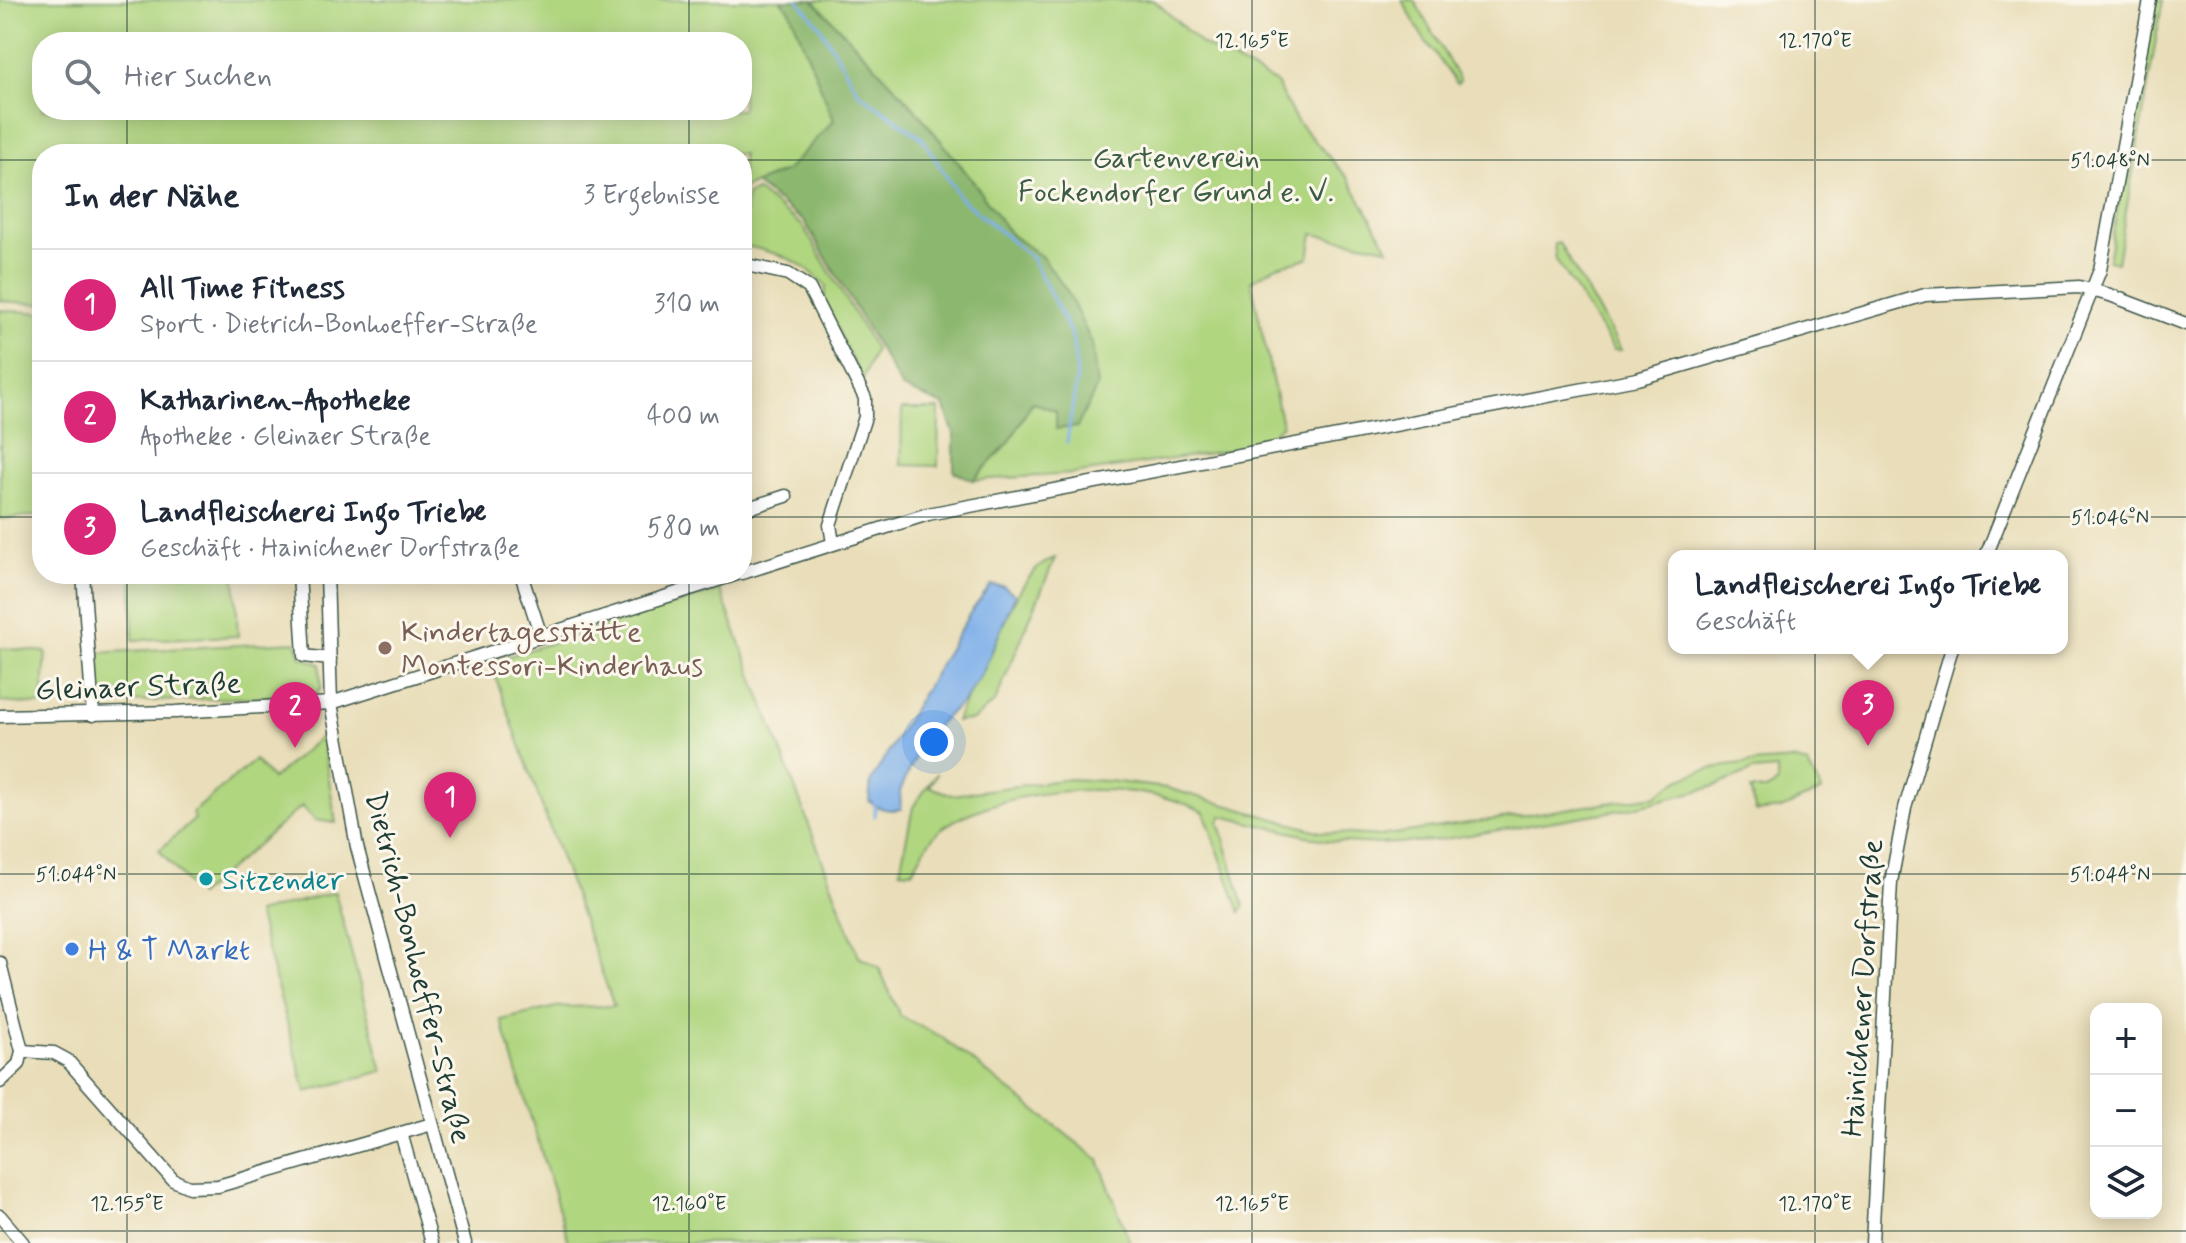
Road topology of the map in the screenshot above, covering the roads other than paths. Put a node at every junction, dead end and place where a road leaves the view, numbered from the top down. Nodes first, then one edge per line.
1 (2150, 0) edge
2 (752, 266) edge
3 (2091, 290) junction
4 (2186, 324) edge
5 (786, 496) dead end
6 (752, 507) edge
7 (833, 543) junction
8 (1988, 550) edge
9 (752, 569) edge
10 (84, 584) edge
11 (300, 584) edge
12 (327, 584) edge
13 (524, 584) edge
14 (705, 584) edge
15 (541, 636) junction
16 (1950, 654) edge
17 (330, 659) junction
18 (331, 703) junction
19 (93, 715) junction
20 (0, 716) edge
21 (0, 963) edge
22 (22, 1051) junction
23 (0, 1082) edge
24 (432, 1124) junction
25 (401, 1133) junction
26 (0, 1216) edge
27 (23, 1243) edge
28 (432, 1243) edge
29 (465, 1243) edge
30 (1872, 1243) edge

1 - 3 street
2 - 7 street
3 - 4 street, Gleinaer Straße
3 - 7 street, Gleinaer Straße
3 - 8 street
5 - 6 street
7 - 9 street, Gleinaer Straße
10 - 19 street
11 - 17 street
12 - 17 street, Dietrich-Bonhoeffer-Straße
13 - 15 street
14 - 15 street, Gleinaer Straße
15 - 18 street, Gleinaer Straße
16 - 30 street, Hainichener Dorfstraße
17 - 18 street, Dietrich-Bonhoeffer-Straße
18 - 19 street, Gleinaer Straße
18 - 24 street, Dietrich-Bonhoeffer-Straße
19 - 20 street, Gleinaer Straße
21 - 22 street
22 - 23 street
22 - 25 street
24 - 25 street
24 - 29 street, Dietrich-Bonhoeffer-Straße
25 - 28 street
26 - 27 street

